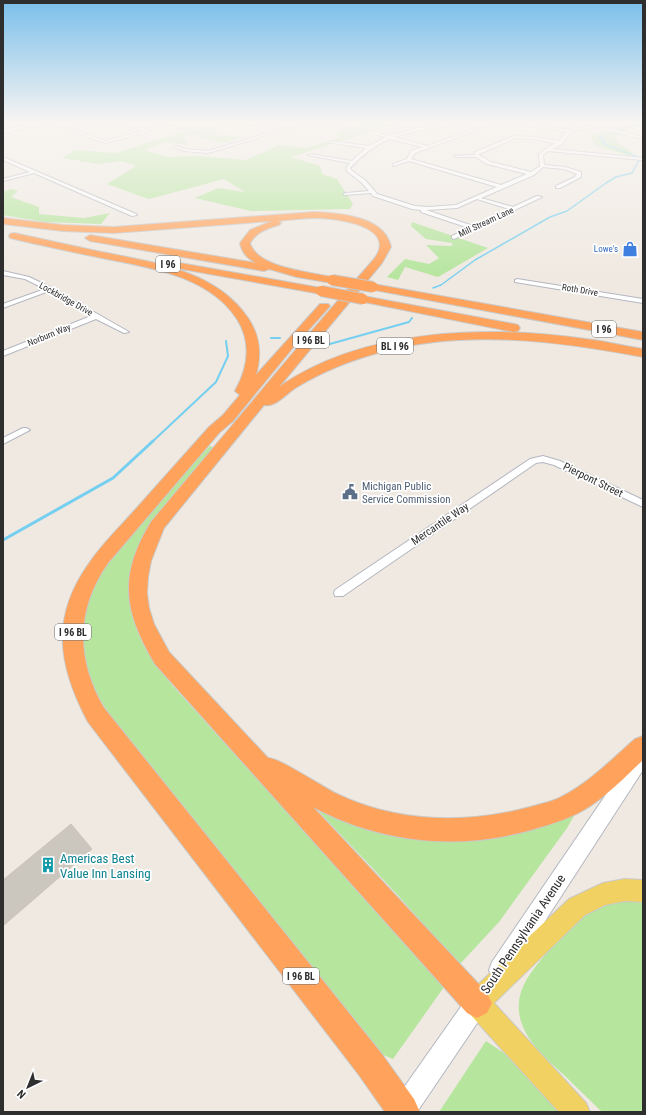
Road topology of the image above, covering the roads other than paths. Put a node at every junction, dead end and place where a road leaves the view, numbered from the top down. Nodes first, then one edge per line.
1 (26, 174) edge
2 (39, 174) edge
3 (353, 174) edge
4 (457, 174) edge
5 (532, 174) edge
6 (579, 174) edge
7 (3, 180) edge
8 (501, 187) junction
9 (558, 187) dead end
10 (371, 192) junction
11 (346, 194) dead end
12 (539, 197) dead end
13 (477, 198) junction
14 (414, 208) junction
15 (514, 209) junction
16 (134, 215) dead end
17 (3, 222) edge
18 (474, 228) junction
19 (9, 235) edge
20 (454, 237) dead end
21 (3, 273) edge
22 (308, 276) junction
23 (517, 281) dead end
24 (50, 289) junction
25 (643, 301) edge
26 (3, 306) edge
27 (96, 316) junction
28 (126, 332) dead end
29 (643, 336) edge
30 (596, 344) junction
31 (643, 353) edge
32 (3, 354) edge
33 (26, 430) dead end
34 (219, 438) junction
35 (3, 441) edge
36 (543, 459) joint
37 (643, 504) edge
38 (339, 593) dead end
39 (643, 746) edge
40 (643, 755) edge
41 (252, 757) junction
42 (643, 891) edge
43 (477, 1003) junction
44 (403, 1111) edge
45 (577, 1112) edge

1 - 7 street
2 - 16 street
3 - 10 street
4 - 8 street
5 - 8 street
6 - 9 street
8 - 13 street
10 - 11 street
10 - 14 street
12 - 15 street, Mill Stream Lane
13 - 14 street
13 - 15 street
14 - 18 street
15 - 18 street, Mill Stream Lane
17 - 22 highway, I 96
17 - 34 highway, I 96 BL
18 - 20 street, Mill Stream Lane
19 - 30 highway, I 96, bridge
19 - 34 highway, I 96 BL
21 - 24 street, Lockbridge Drive
22 - 29 highway, I 96, bridge
22 - 34 highway, I 96 BL
23 - 25 street, Roth Drive
24 - 26 street
24 - 27 street, Lockbridge Drive
27 - 28 street, Lockbridge Drive
27 - 32 street, Norburn Way
30 - 31 highway, I 96
30 - 34 highway, BL I 96
33 - 35 street
34 - 41 highway, I 96 BL
34 - 44 highway, I 96 BL
36 - 37 street, Pierpont Street
36 - 38 street, Mercantile Way
39 - 41 highway
40 - 43 main road, South Pennsylvania Avenue
41 - 43 highway, I 96 BL
42 - 43 main road
43 - 44 main road, South Pennsylvania Avenue
43 - 45 main road, I 96 BL

